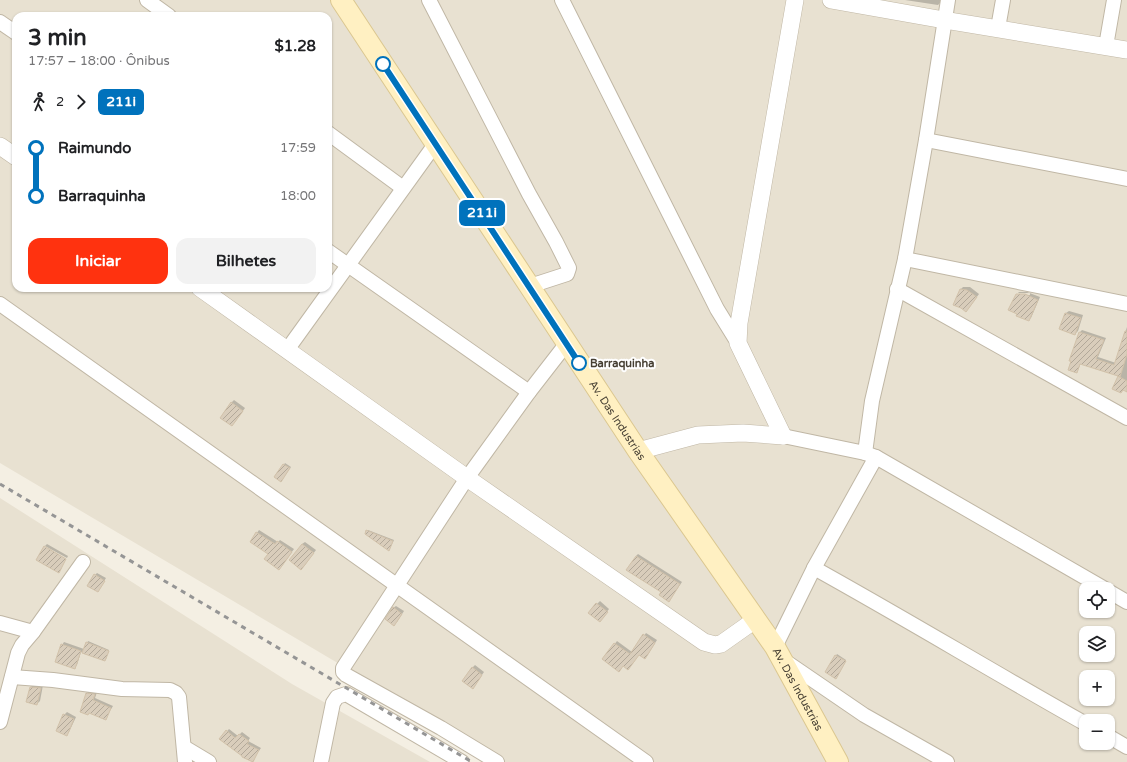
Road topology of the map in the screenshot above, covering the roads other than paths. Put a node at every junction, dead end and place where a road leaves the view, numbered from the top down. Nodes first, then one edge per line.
1 (147, 0) edge
2 (341, 0) edge
3 (429, 0) edge
4 (562, 0) edge
5 (795, 0) edge
6 (832, 0) edge
7 (948, 0) edge
8 (1003, 0) edge
9 (1114, 0) edge
10 (890, 5) edge
11 (164, 12) edge
12 (944, 20) junction
13 (0, 22) edge
14 (998, 28) junction
15 (12, 30) edge
16 (1106, 46) junction
17 (1127, 50) edge
18 (332, 136) edge
19 (926, 140) junction
20 (436, 143) junction
21 (0, 146) edge
22 (12, 154) edge
23 (1127, 179) edge
24 (403, 188) junction
25 (332, 254) edge
26 (905, 259) junction
27 (349, 265) junction
28 (530, 286) junction
29 (332, 288) edge
30 (897, 289) junction
31 (206, 292) edge
32 (329, 292) edge
33 (0, 304) edge
34 (1127, 304) edge
35 (567, 343) junction
36 (738, 343) junction
37 (287, 350) junction
38 (528, 392) junction
39 (1127, 418) edge
40 (783, 436) junction
41 (638, 451) junction
42 (870, 455) junction
43 (467, 478) junction
44 (83, 562) dead end
45 (814, 568) junction
46 (1093, 582) edge
47 (396, 586) junction
48 (1115, 595) edge
49 (1127, 602) edge
50 (756, 620) junction
51 (0, 623) edge
52 (33, 632) junction
53 (778, 653) junction
54 (12, 677) junction
55 (1079, 720) edge
56 (0, 722) edge
57 (1115, 740) edge
58 (184, 747) junction
59 (1127, 747) edge
60 (185, 762) edge
61 (209, 762) edge
62 (321, 762) edge
63 (462, 762) edge
64 (497, 762) edge
65 (646, 762) edge
66 (838, 762) edge
67 (947, 762) edge

1 - 11 street
2 - 20 main road, Av. Das Industrias
3 - 28 street
4 - 36 street
5 - 36 street
6 - 10 street
7 - 12 street
8 - 14 street
9 - 16 street
10 - 12 street
12 - 14 street
12 - 19 street
13 - 15 street
14 - 16 street
16 - 17 street
18 - 24 street
19 - 23 street
19 - 26 street
20 - 24 street
20 - 28 main road, Av. Das Industrias
21 - 22 street
24 - 27 street
25 - 27 street
26 - 30 street
26 - 34 street
27 - 29 street
27 - 38 street
28 - 35 main road, Av. Das Industrias
30 - 39 street
30 - 42 street
31 - 37 street
32 - 37 street
33 - 47 street
35 - 38 street
35 - 41 main road, Av. Das Industrias
36 - 40 street
37 - 43 street
38 - 43 street
40 - 41 street
40 - 42 street
41 - 50 main road, Av. Das Industrias
42 - 45 street
42 - 46 street
43 - 47 street
43 - 50 street
44 - 52 street
45 - 53 street
45 - 55 street
47 - 64 street
47 - 65 street
48 - 49 street
50 - 53 main road, Av. Das Industrias
51 - 52 street
52 - 54 street
53 - 66 main road, Av. Das Industrias
53 - 67 street
54 - 56 street
54 - 58 street
57 - 59 street
58 - 60 street
58 - 61 street
62 - 63 street

